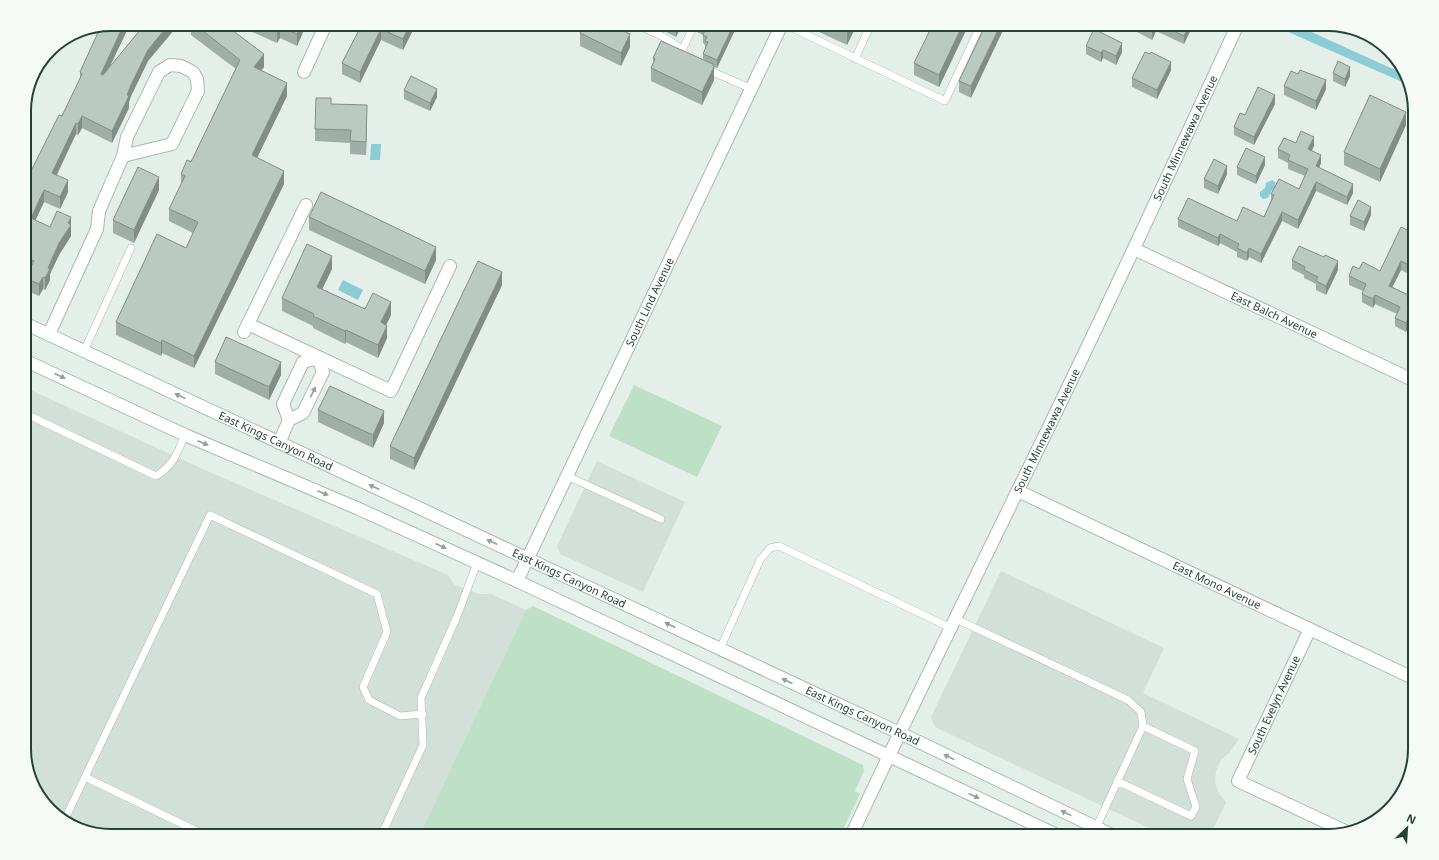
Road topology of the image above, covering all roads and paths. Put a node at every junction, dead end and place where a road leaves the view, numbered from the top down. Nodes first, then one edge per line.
1 (323, 31) edge
2 (649, 31) edge
3 (692, 31) edge
4 (780, 31) edge
5 (797, 31) edge
6 (868, 31) edge
7 (978, 31) edge
8 (1235, 31) edge
9 (682, 50) junction
10 (855, 59) junction
11 (304, 72) dead end
12 (752, 89) junction
13 (123, 156) junction
14 (306, 205) dead end
15 (131, 248) dead end
16 (1134, 249) junction
17 (450, 266) dead end
18 (31, 326) edge
19 (49, 334) junction
20 (84, 351) junction
21 (318, 358) junction
22 (31, 363) edge
23 (1408, 378) edge
24 (31, 416) edge
25 (289, 420) junction
26 (185, 435) junction
27 (279, 443) junction
28 (567, 476) junction
29 (1018, 491) junction
30 (661, 519) dead end
31 (527, 558) junction
32 (477, 563) junction
33 (517, 581) junction
34 (952, 622) junction
35 (1310, 629) junction
36 (720, 649) junction
37 (1408, 676) edge
38 (423, 714) junction
39 (1143, 726) junction
40 (898, 733) junction
41 (888, 755) junction
42 (85, 777) junction
43 (1117, 781) junction
44 (67, 816) edge
45 (1096, 828) joint
46 (1339, 828) edge
47 (193, 829) edge
48 (384, 829) edge
49 (854, 829) edge
50 (1044, 829) edge

1 - 11 street
2 - 9 lane
3 - 9 lane
4 - 12 street, South Lind Avenue
5 - 10 lane
6 - 10 lane
7 - 10 lane
8 - 16 street, South Minnewawa Avenue
9 - 12 lane
12 - 28 street, South Lind Avenue
13 - 13 street
13 - 19 street
14 - 21 street
15 - 20 lane
16 - 23 street, East Balch Avenue
16 - 29 street, South Minnewawa Avenue
17 - 21 street
18 - 19 street, East Kings Canyon Road
19 - 20 street, East Kings Canyon Road
27 -> 20 street, East Kings Canyon Road
25 -> 21 street
21 - 25 street
22 -> 26 street
24 - 26 lane
25 - 27 street
26 -> 32 street
31 -> 27 street, East Kings Canyon Road
28 - 30 lane
28 - 31 street, South Lind Avenue
29 - 34 street, South Minnewawa Avenue
29 - 35 street, East Mono Avenue
31 - 33 street, South Lind Avenue
36 -> 31 street, East Kings Canyon Road
32 - 33 street
32 - 38 lane
33 - 41 street
34 - 36 lane
34 - 39 lane
34 - 40 street, South Minnewawa Avenue
35 - 37 street, East Mono Avenue
35 - 46 street, South Evelyn Avenue
40 -> 36 street, East Kings Canyon Road
38 - 42 lane
38 - 48 lane
39 - 43 lane
39 - 43 lane
40 - 41 street, South Minnewawa Avenue
45 -> 40 street, East Kings Canyon Road
41 - 49 street, South Minnewawa Avenue
41 -> 50 street
42 - 44 lane
42 - 47 lane
43 - 45 lane

